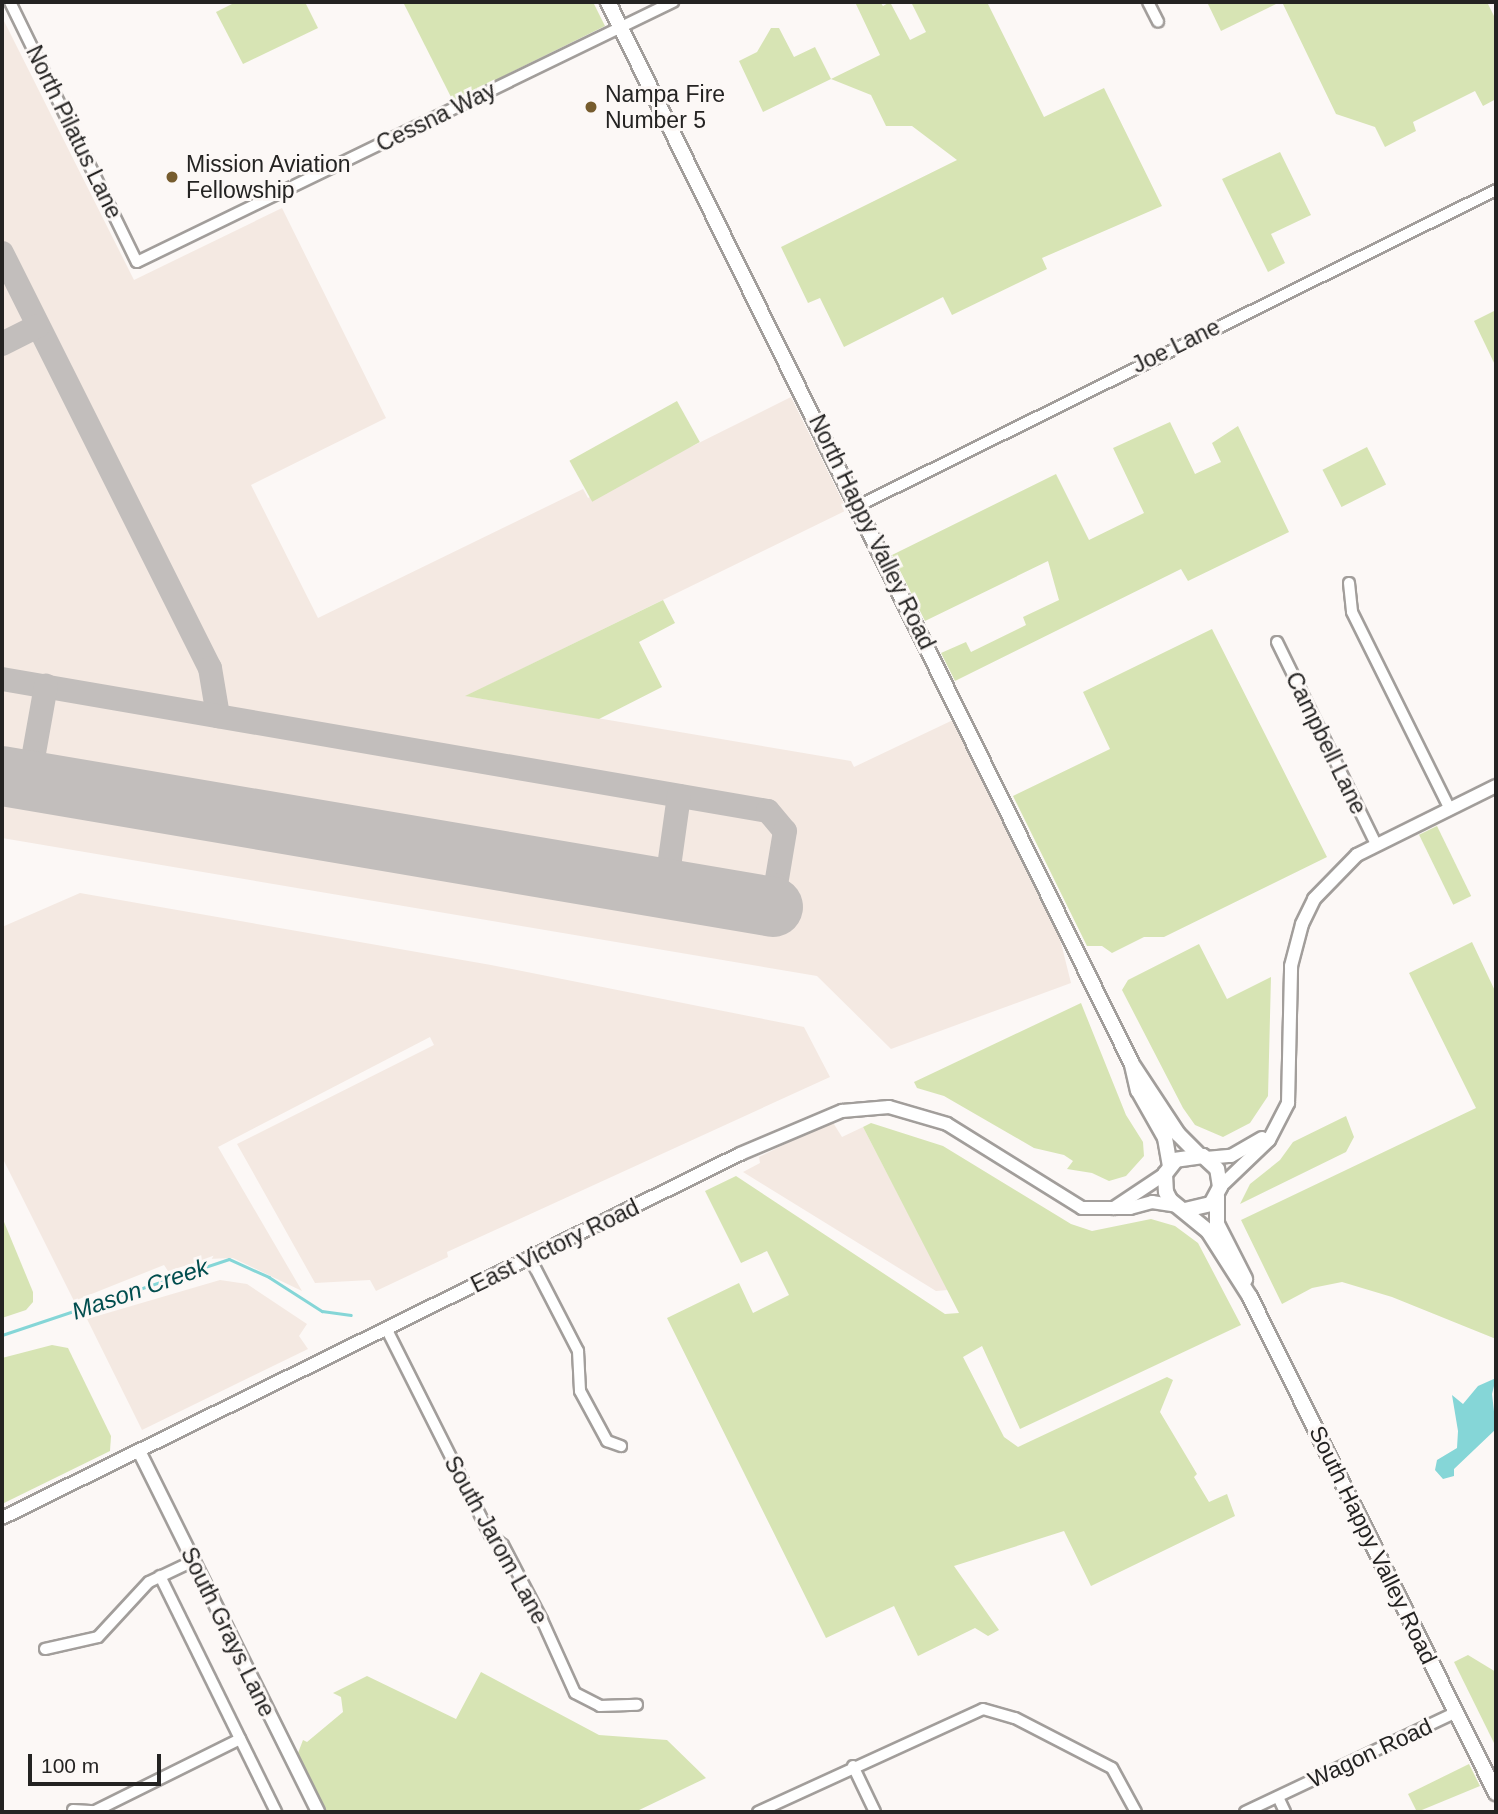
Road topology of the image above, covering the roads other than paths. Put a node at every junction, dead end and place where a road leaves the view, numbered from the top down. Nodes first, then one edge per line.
1 (10, 2) edge
2 (608, 2) edge
3 (673, 2) edge
4 (1148, 2) edge
5 (1158, 22) dead end
6 (621, 27) junction
7 (1496, 190) edge
8 (137, 262) joint
9 (858, 506) junction
10 (1349, 583) dead end
11 (1277, 642) dead end
12 (1496, 786) edge
13 (1450, 809) junction
14 (1376, 844) junction
15 (1132, 1064) junction
16 (1274, 1130) junction
17 (1202, 1157) junction
18 (1168, 1170) junction
19 (1219, 1192) junction
20 (1113, 1208) junction
21 (1181, 1208) junction
22 (530, 1258) junction
23 (1250, 1297) junction
24 (386, 1328) junction
25 (621, 1446) dead end
26 (139, 1451) junction
27 (2, 1518) edge
28 (193, 1561) junction
29 (160, 1576) junction
30 (45, 1649) dead end
31 (637, 1705) dead end
32 (1457, 1712) junction
33 (240, 1739) junction
34 (853, 1766) junction
35 (1496, 1793) edge
36 (1278, 1797) junction
37 (73, 1810) dead end
38 (276, 1812) edge
39 (318, 1812) edge
40 (758, 1812) edge
41 (875, 1812) edge
42 (1136, 1812) edge
43 (1245, 1812) edge
44 (1285, 1812) edge

1 - 8 street, North Pilatus Lane
2 - 6 main road, North Happy Valley Road
3 - 6 street, Cessna Way
4 - 5 street
6 - 8 street, Cessna Way
6 - 9 main road, North Happy Valley Road
7 - 9 street, Joe Lane
9 - 15 main road, North Happy Valley Road
10 - 13 street
11 - 14 street, Campbell Lane
12 - 13 street
13 - 14 street
14 - 16 street
15 - 17 main road, North Happy Valley Road
15 - 18 main road, North Happy Valley Road
16 - 17 street
16 - 19 street
17 - 18 main road
17 - 19 main road
18 - 20 street
18 - 21 main road
19 - 21 main road
19 - 23 main road
20 - 21 street, East Victory Road
20 - 22 street, East Victory Road
21 - 23 main road
22 - 24 street, East Victory Road
22 - 25 street
23 - 32 main road, South Happy Valley Road
24 - 26 street, East Victory Road
24 - 31 street, South Jarom Lane
26 - 27 street, East Victory Road
26 - 28 street, South Grays Lane
28 - 29 street
28 - 39 street, South Grays Lane
29 - 30 street
29 - 33 street
32 - 35 main road, South Happy Valley Road
32 - 36 street, Wagon Road
33 - 37 street
33 - 38 street
34 - 40 street
34 - 41 street
34 - 42 street
36 - 43 street, Wagon Road
36 - 44 street

